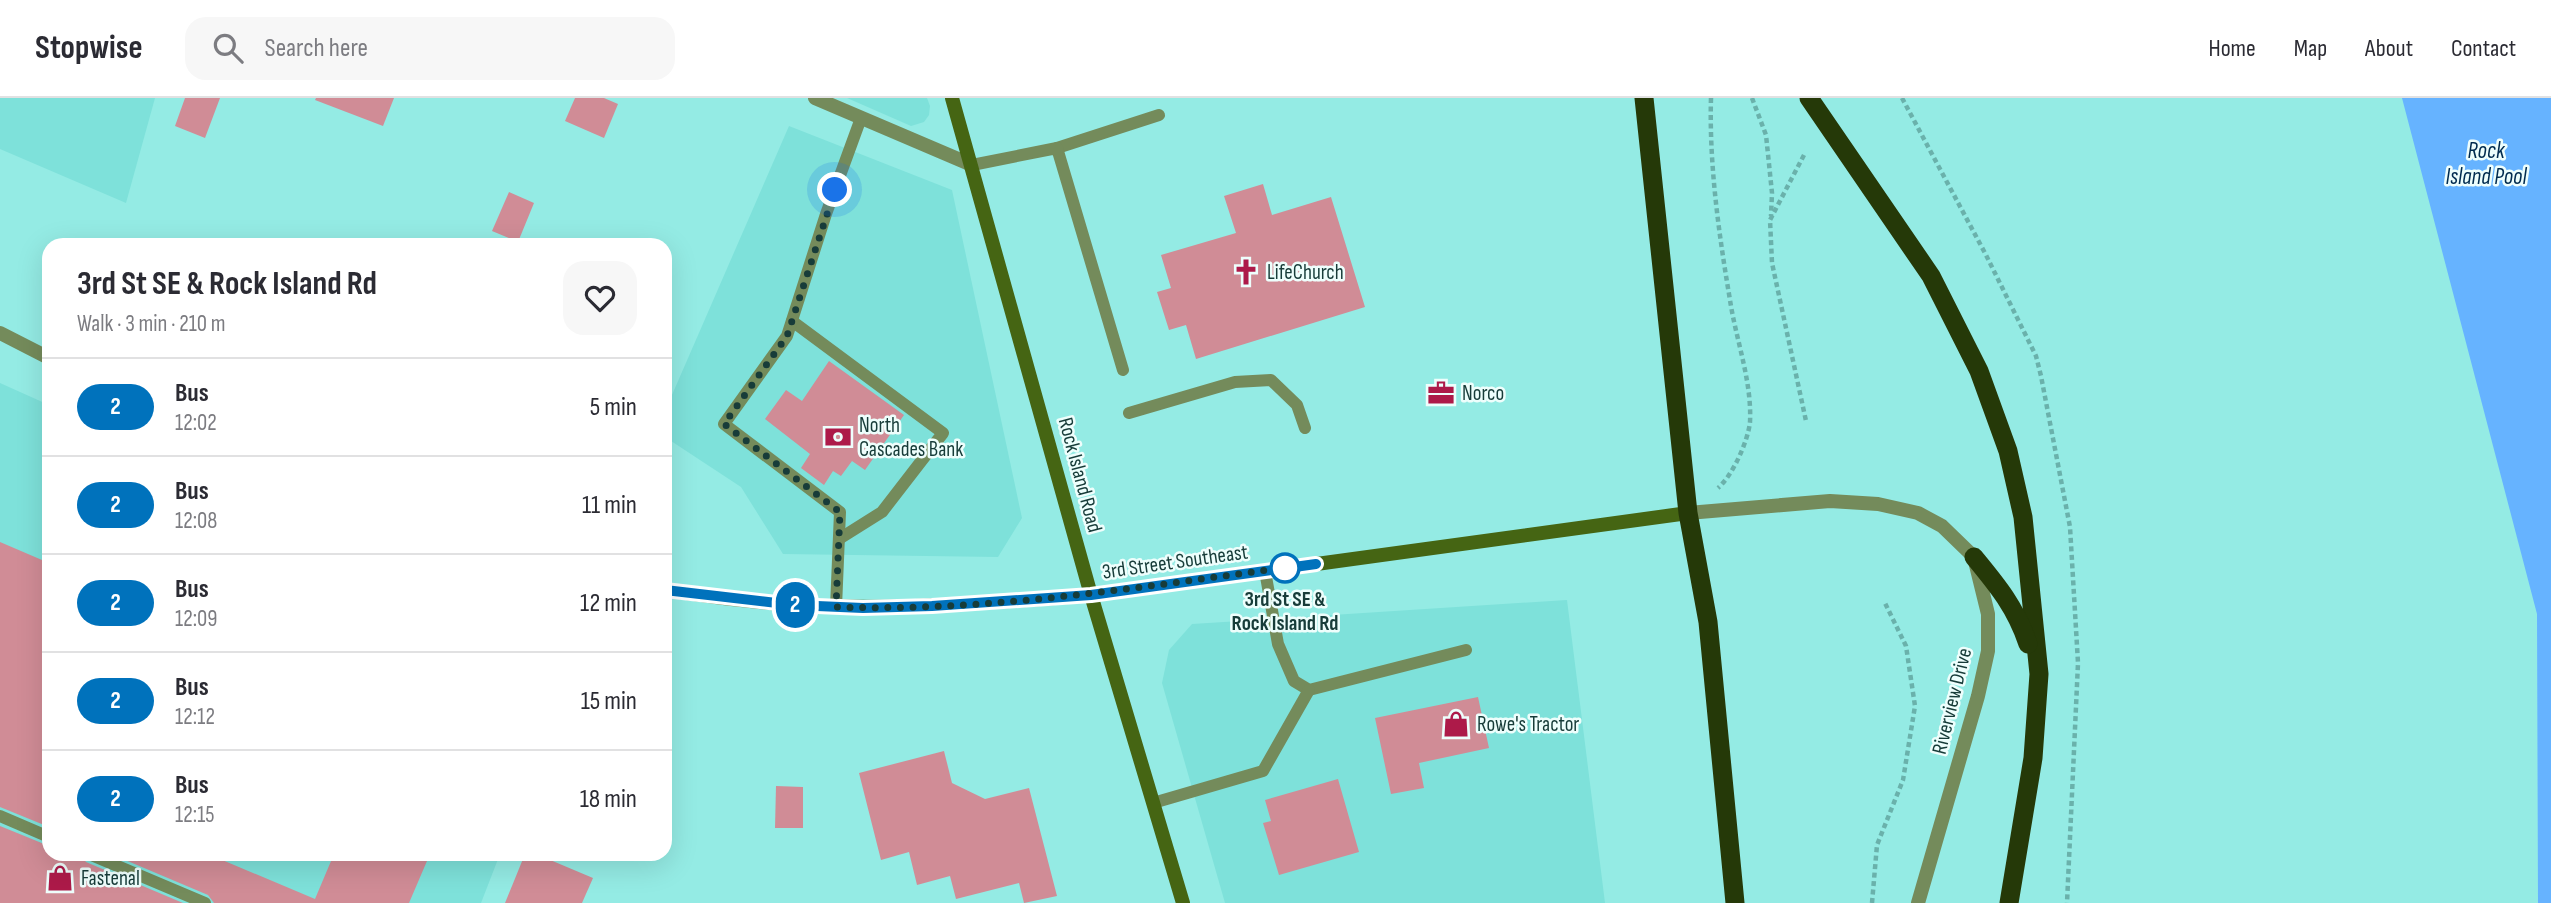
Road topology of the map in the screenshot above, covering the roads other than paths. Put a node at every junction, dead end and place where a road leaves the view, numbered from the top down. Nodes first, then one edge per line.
1 (815, 98) edge
2 (953, 98) edge
3 (1644, 98) edge
4 (1809, 98) edge
5 (1159, 115) dead end
6 (862, 118) junction
7 (1058, 148) junction
8 (972, 166) junction
9 (792, 321) junction
10 (0, 333) edge
11 (42, 354) edge
12 (1123, 370) dead end
13 (1129, 413) dead end
14 (1305, 428) dead end
15 (1688, 513) junction
16 (839, 540) junction
17 (1974, 557) junction
18 (1265, 570) junction
19 (672, 591) edge
20 (1091, 595) junction
21 (836, 607) junction
22 (1466, 650) dead end
23 (2039, 674) junction
24 (1309, 690) junction
25 (1153, 803) junction
26 (0, 816) edge
27 (42, 834) edge
28 (106, 861) edge
29 (205, 903) edge
30 (1183, 903) edge
31 (1735, 903) edge
32 (1918, 903) edge
33 (2009, 903) edge

1 - 6 street
2 - 8 main road, Rock Island Road
3 - 15 highway
4 - 23 highway
5 - 7 lane
6 - 8 street
6 - 9 lane
7 - 8 lane
7 - 12 lane
8 - 20 main road, Rock Island Road
9 - 16 lane
9 - 16 lane
10 - 11 street
13 - 14 lane
15 - 17 street
15 - 18 main road, 3rd Street Southeast
15 - 31 highway
16 - 21 lane
17 - 23 highway
17 - 32 street, Riverview Drive
18 - 20 main road, 3rd Street Southeast
18 - 24 lane
19 - 21 street, 3rd Street Southeast
20 - 21 street, 3rd Street Southeast
20 - 25 main road, Rock Island Road
22 - 24 lane
23 - 33 highway
24 - 25 lane
25 - 30 main road, Rock Island Road
26 - 27 lane
28 - 29 lane

